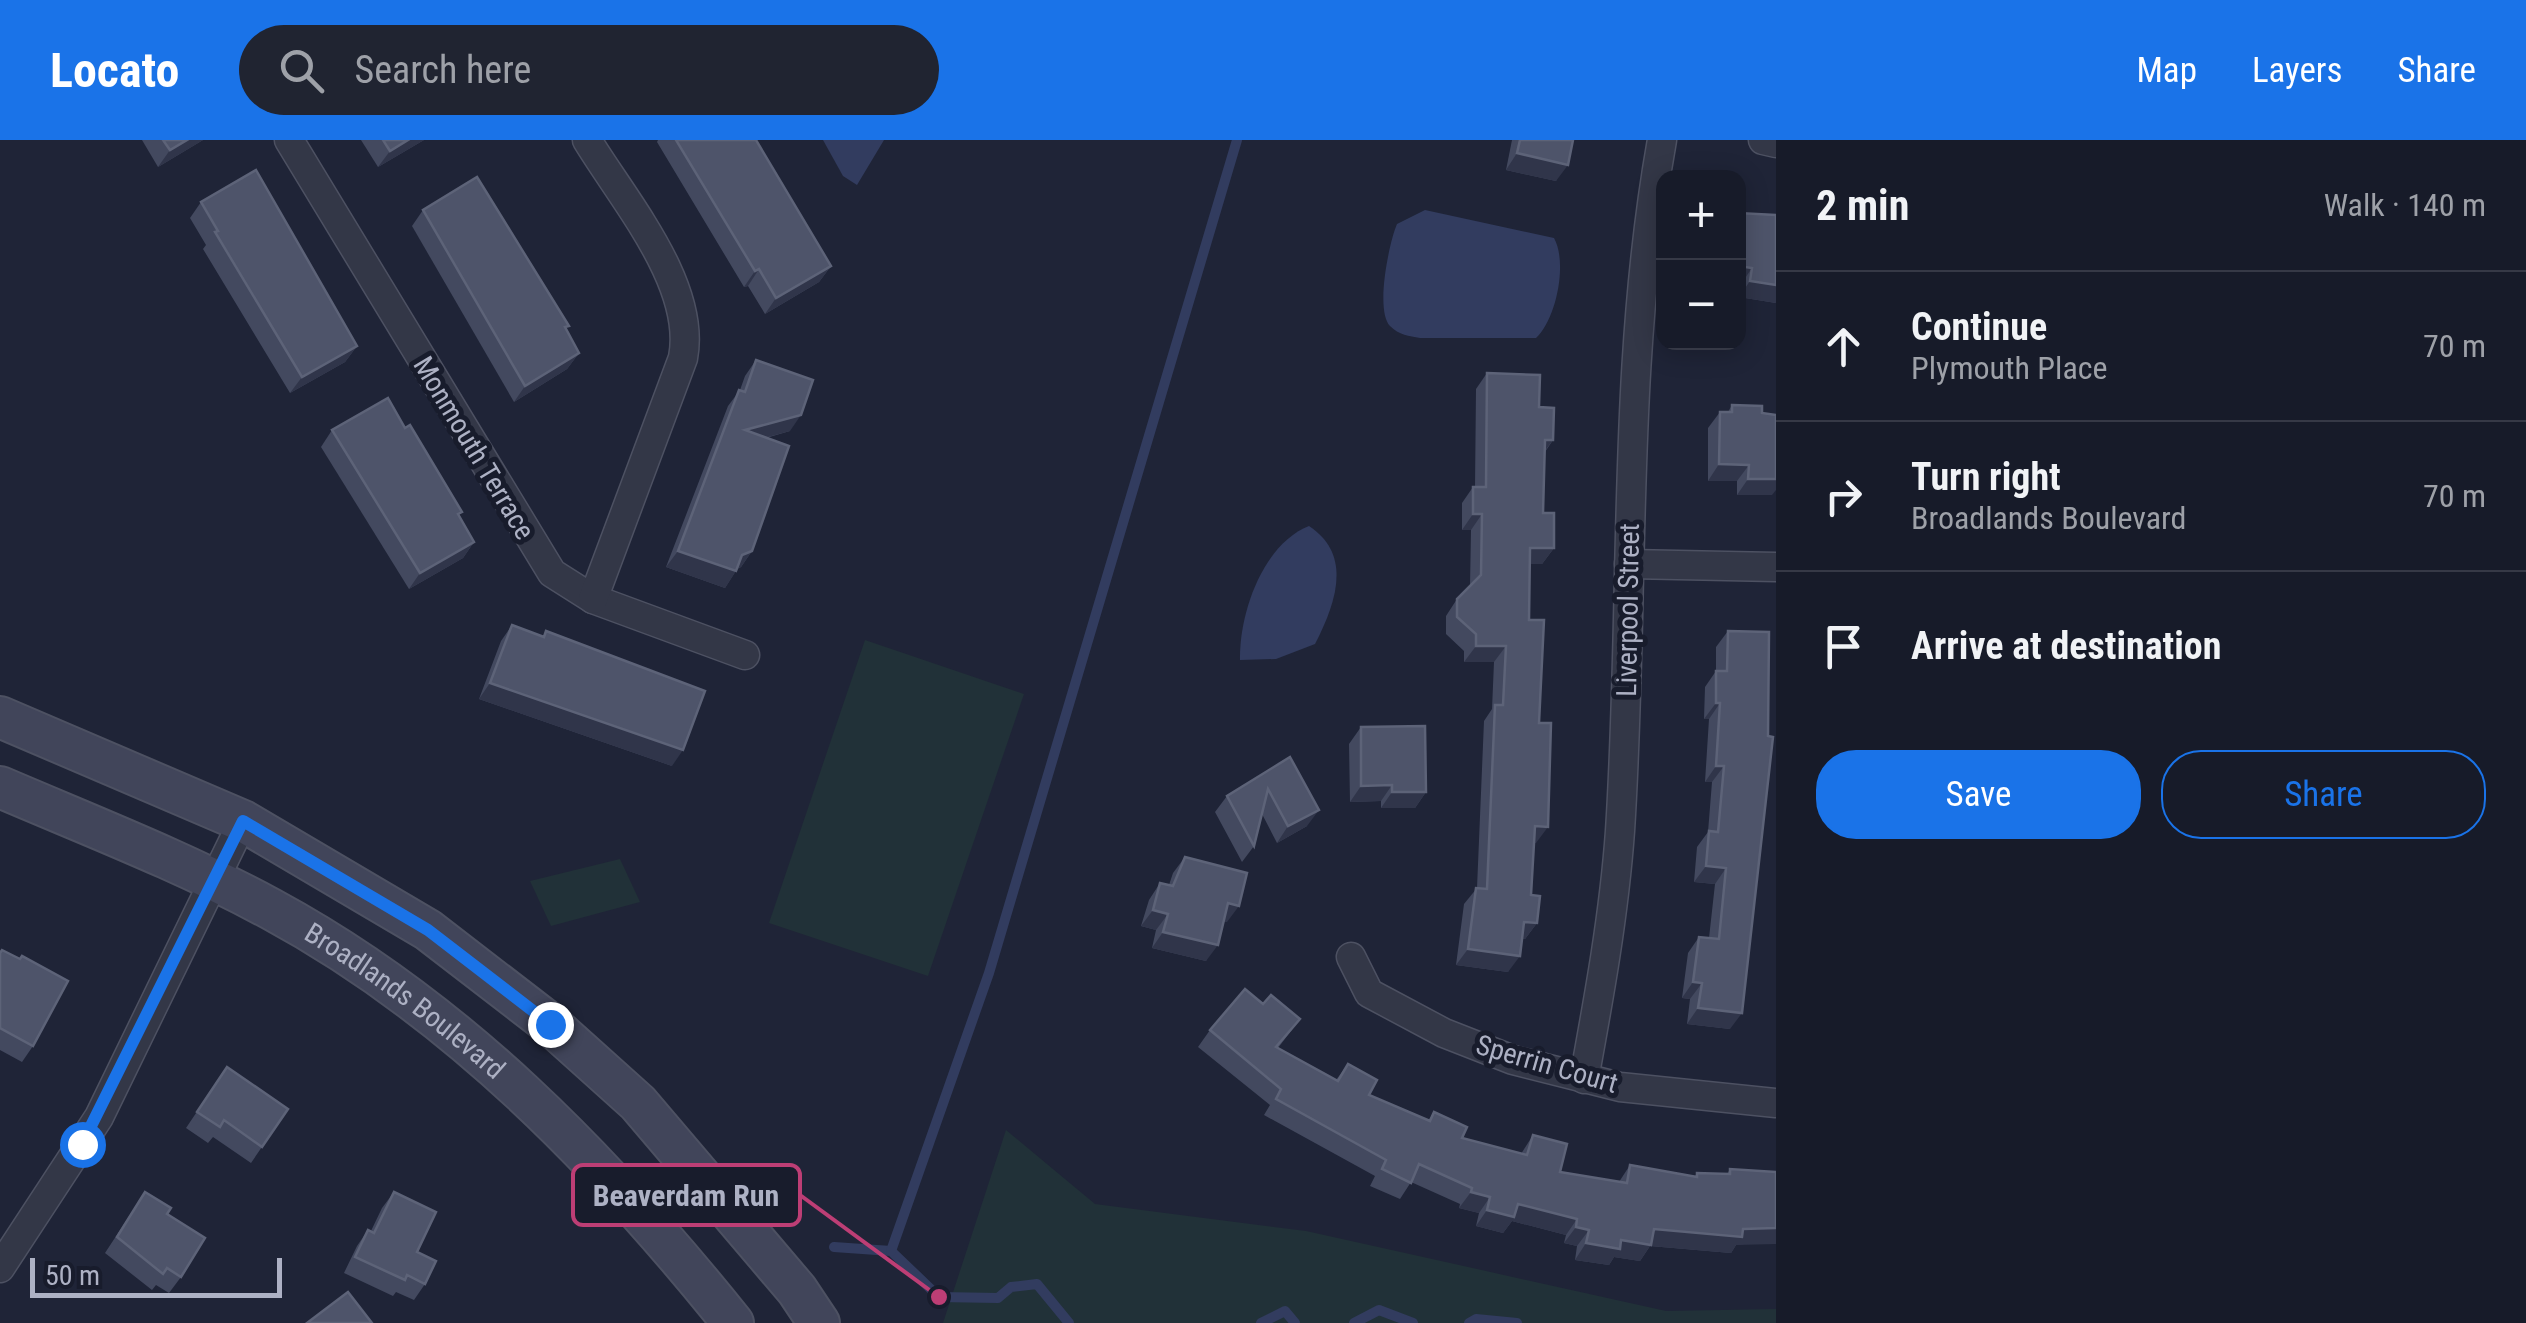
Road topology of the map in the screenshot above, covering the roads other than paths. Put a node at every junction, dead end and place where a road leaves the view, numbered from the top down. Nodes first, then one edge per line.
1 (289, 140) edge
2 (588, 140) edge
3 (1662, 140) edge
4 (1763, 140) edge
5 (1776, 142) edge
6 (1629, 564) junction
7 (1776, 567) edge
8 (593, 599) junction
9 (745, 655) dead end
10 (0, 717) edge
11 (0, 787) edge
12 (243, 821) junction
13 (214, 880) junction
14 (1351, 958) dead end
15 (1584, 1080) junction
16 (1776, 1103) edge
17 (0, 1268) edge
18 (733, 1323) edge
19 (820, 1323) edge

1 - 8 street, Monmouth Terrace
2 - 8 street
3 - 6 street, Liverpool Street
4 - 5 street
6 - 7 street
6 - 15 street, Liverpool Street
8 - 9 street, Monmouth Terrace
10 - 12 main road
11 - 13 main road, Broadlands Boulevard
12 - 13 street
12 - 19 main road
13 - 17 street
13 - 18 main road, Broadlands Boulevard
14 - 15 street, Sperrin Court
15 - 16 street, Sperrin Court

